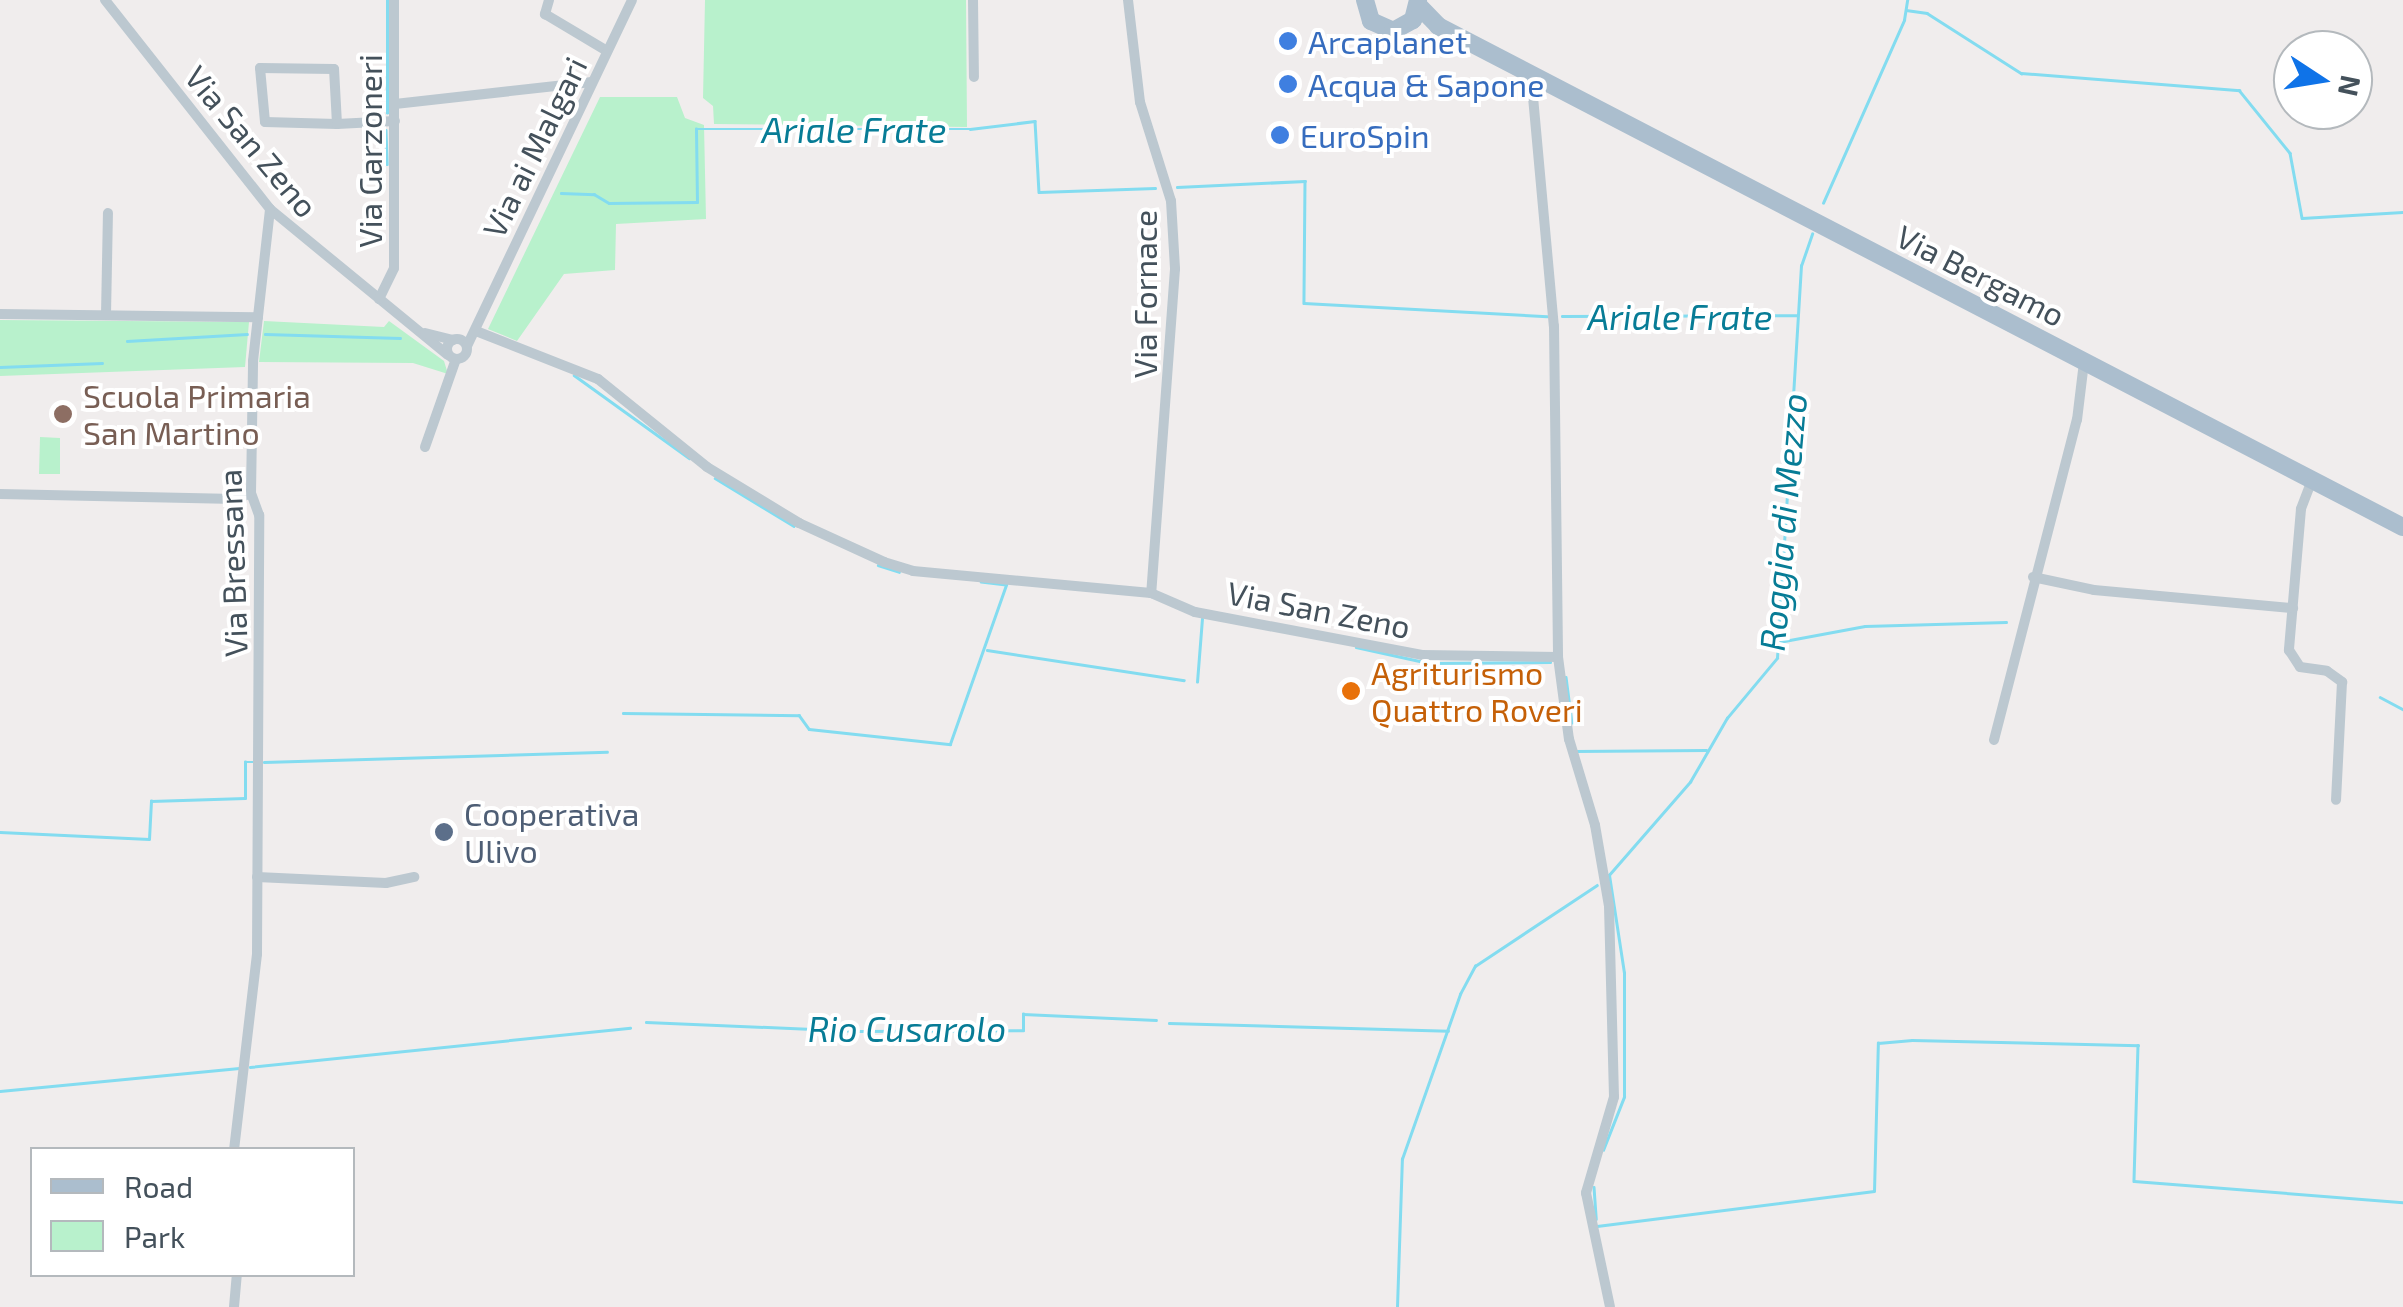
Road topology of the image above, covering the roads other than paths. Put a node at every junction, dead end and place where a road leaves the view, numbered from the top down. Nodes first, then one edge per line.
1 (105, 0) edge
2 (394, 0) edge
3 (549, 0) edge
4 (632, 0) edge
5 (973, 0) edge
6 (1128, 0) edge
7 (1365, 0) edge
8 (1418, 2) edge
9 (1408, 26) junction
10 (1438, 26) junction
11 (607, 51) junction
12 (1531, 75) junction
13 (974, 76) dead end
14 (592, 82) junction
15 (395, 104) junction
16 (396, 121) junction
17 (337, 124) junction
18 (270, 209) junction
19 (108, 213) dead end
20 (287, 226) junction
21 (263, 247) junction
22 (379, 299) junction
23 (0, 314) edge
24 (106, 315) junction
25 (480, 315) junction
26 (258, 317) junction
27 (476, 332) junction
28 (426, 333) junction
29 (454, 339) junction
30 (466, 346) junction
31 (452, 357) junction
32 (2084, 362) junction
33 (425, 447) dead end
34 (2312, 480) junction
35 (250, 493) junction
36 (0, 494) edge
37 (2403, 527) edge
38 (2033, 577) junction
39 (1151, 593) junction
40 (2292, 608) junction
41 (1558, 656) junction
42 (1994, 740) dead end
43 (2336, 800) dead end
44 (414, 877) dead end
45 (257, 878) junction
46 (234, 1147) edge
47 (237, 1277) edge
48 (234, 1307) edge
49 (1610, 1307) edge

1 - 18 street, Via San Zeno
2 - 15 street, Via Garzoneri
3 - 11 street
4 - 11 street, Via ai Malgari
5 - 13 street
6 - 39 street, Via Fornace
7 - 9 main road, Via Bergamo
8 - 9 main road, Via Bergamo
8 - 10 main road, Via Bergamo
9 - 10 main road, Via Bergamo
10 - 12 main road, Via Bergamo
11 - 14 street, Via ai Malgari
12 - 32 main road, Via Bergamo
12 - 41 street
14 - 15 street
14 - 25 street, Via ai Malgari
15 - 16 street, Via Garzoneri
16 - 17 street
16 - 22 street, Via Garzoneri
17 - 17 street
18 - 20 street, Via San Zeno
18 - 21 street, Via Bressana
19 - 24 street
20 - 21 street
20 - 22 street, Via San Zeno
21 - 26 street, Via Bressana
22 - 28 street, Via San Zeno
23 - 24 street
24 - 26 street
25 - 27 street
25 - 29 street
26 - 35 street, Via Bressana
27 - 30 street
27 - 39 street, Via San Zeno
28 - 29 street
28 - 31 street
29 - 30 street
29 - 31 street
30 - 31 street
31 - 33 street
32 - 34 main road, Via Bergamo
32 - 38 street
34 - 37 main road, Via Bergamo
34 - 40 street
35 - 36 street
35 - 45 street, Via Bressana
38 - 40 street
38 - 42 street
39 - 41 street, Via San Zeno
40 - 43 street
41 - 49 street
44 - 45 street
45 - 46 street, Via Bressana
47 - 48 street

